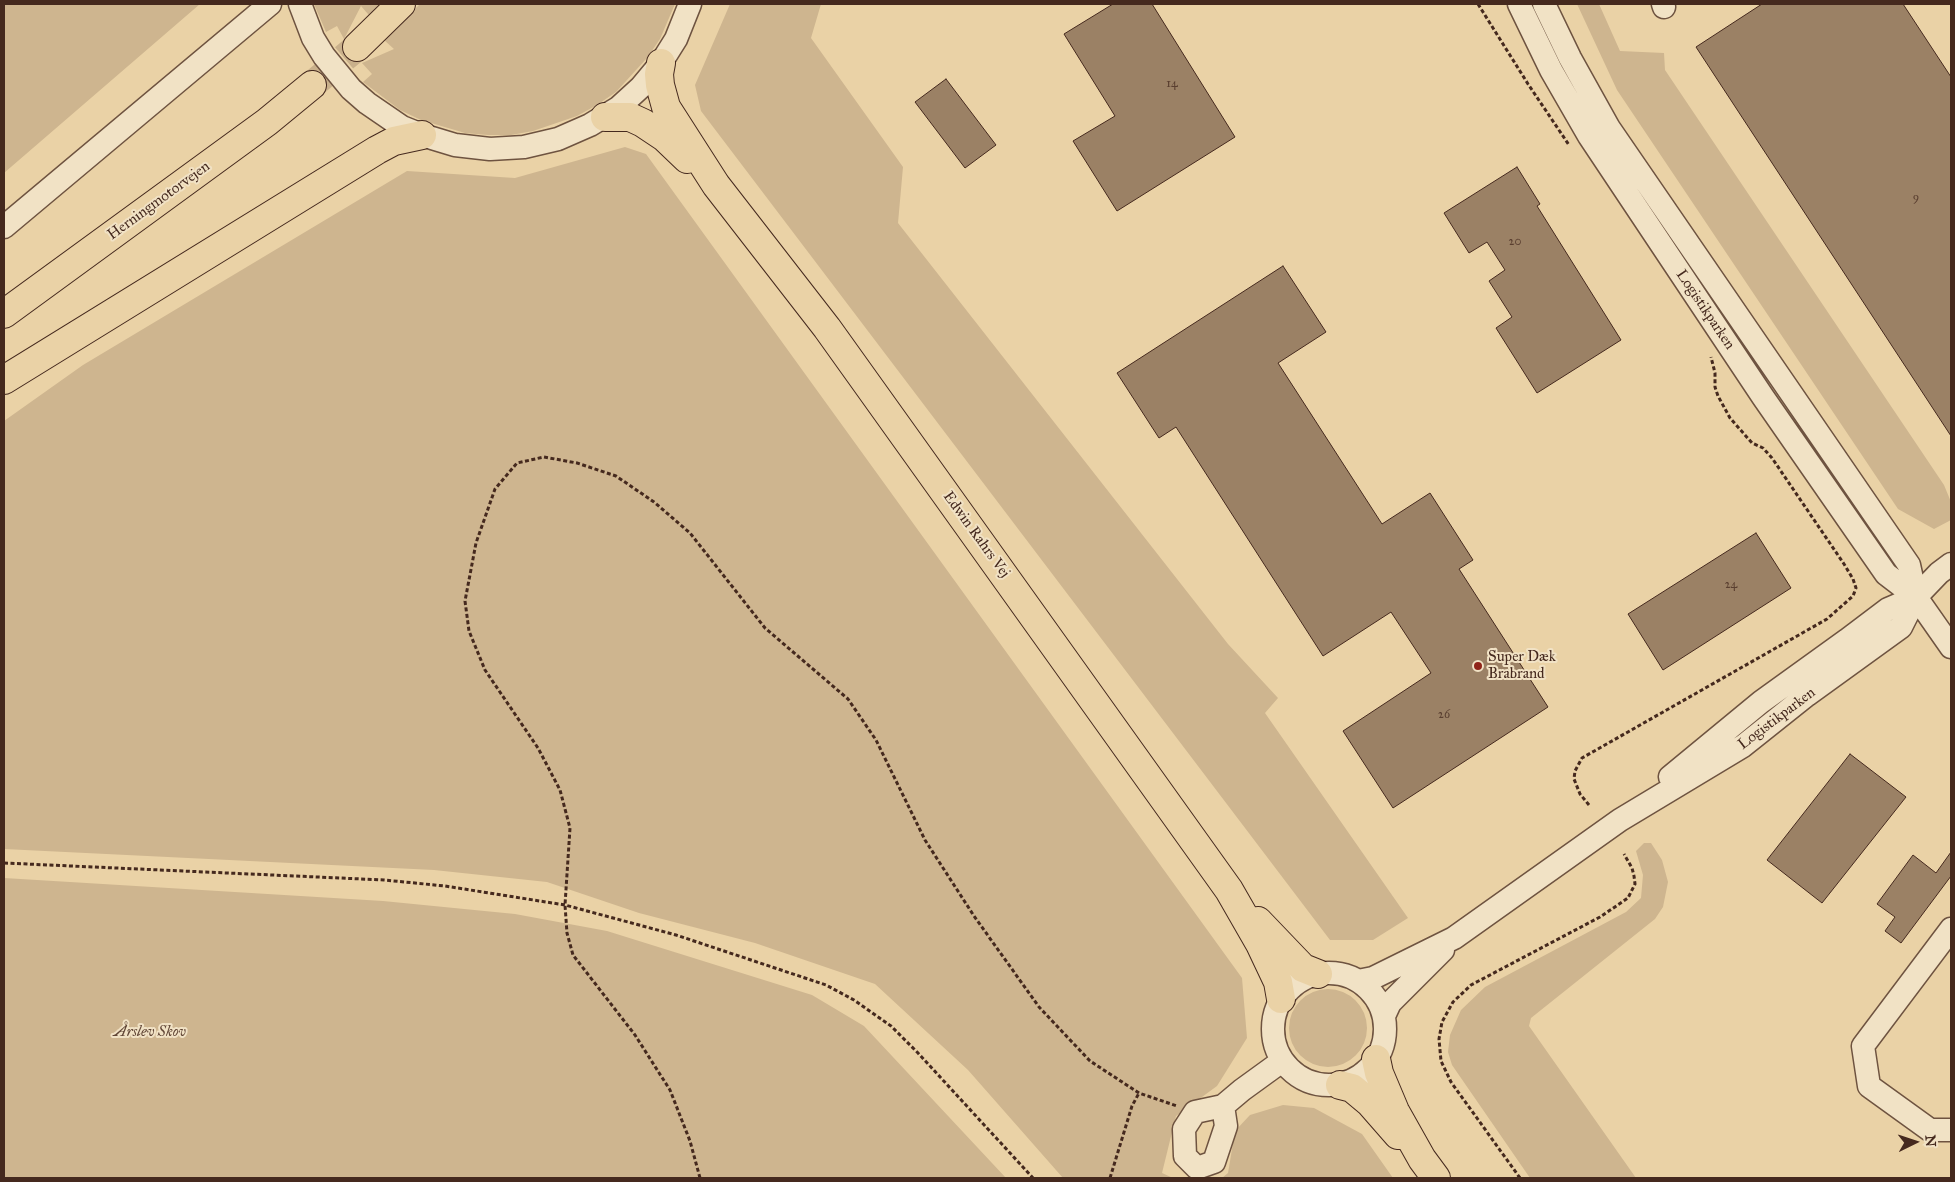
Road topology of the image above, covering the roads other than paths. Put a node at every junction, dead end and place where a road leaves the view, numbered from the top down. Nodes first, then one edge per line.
1 (270, 4) edge
2 (300, 4) edge
3 (401, 4) edge
4 (690, 4) edge
5 (1519, 4) edge
6 (1544, 4) edge
7 (357, 47) tunnel mouth
8 (661, 63) junction
9 (312, 85) tunnel mouth
10 (605, 116) junction
11 (422, 135) junction
12 (716, 185) junction
13 (4, 227) edge
14 (4, 314) edge
15 (4, 380) edge
16 (1951, 564) edge
17 (1916, 597) junction
18 (1951, 646) edge
19 (1229, 890) junction
20 (1951, 929) edge
21 (1454, 938) junction
22 (1318, 974) junction
23 (1358, 981) junction
24 (1281, 998) junction
25 (1384, 1016) junction
26 (1376, 1059) junction
27 (1282, 1061) junction
28 (1340, 1085) junction
29 (1223, 1106) junction
30 (1951, 1130) edge
31 (1429, 1168) edge

1 - 13 street
2 - 11 street
3 - 7 highway
4 - 8 street
5 - 17 street, Logistikparken
6 - 17 street, Logistikparken
8 - 10 street
8 - 12 highway
9 - 14 highway, Herningmotorvejen
10 - 11 street
10 - 12 highway
11 - 15 highway
12 - 19 highway, Edwin Rahrs Vej
16 - 17 street, Logistikparken
17 - 18 street, Logistikparken
17 - 21 street, Logistikparken
19 - 22 highway
19 - 24 highway
20 - 30 street
21 - 23 street, Logistikparken
21 - 25 street, Logistikparken
22 - 23 street
22 - 24 street
23 - 25 street
24 - 27 street
25 - 26 street
26 - 28 street
26 - 31 highway
27 - 28 street
27 - 29 street
28 - 31 highway
29 - 29 street

